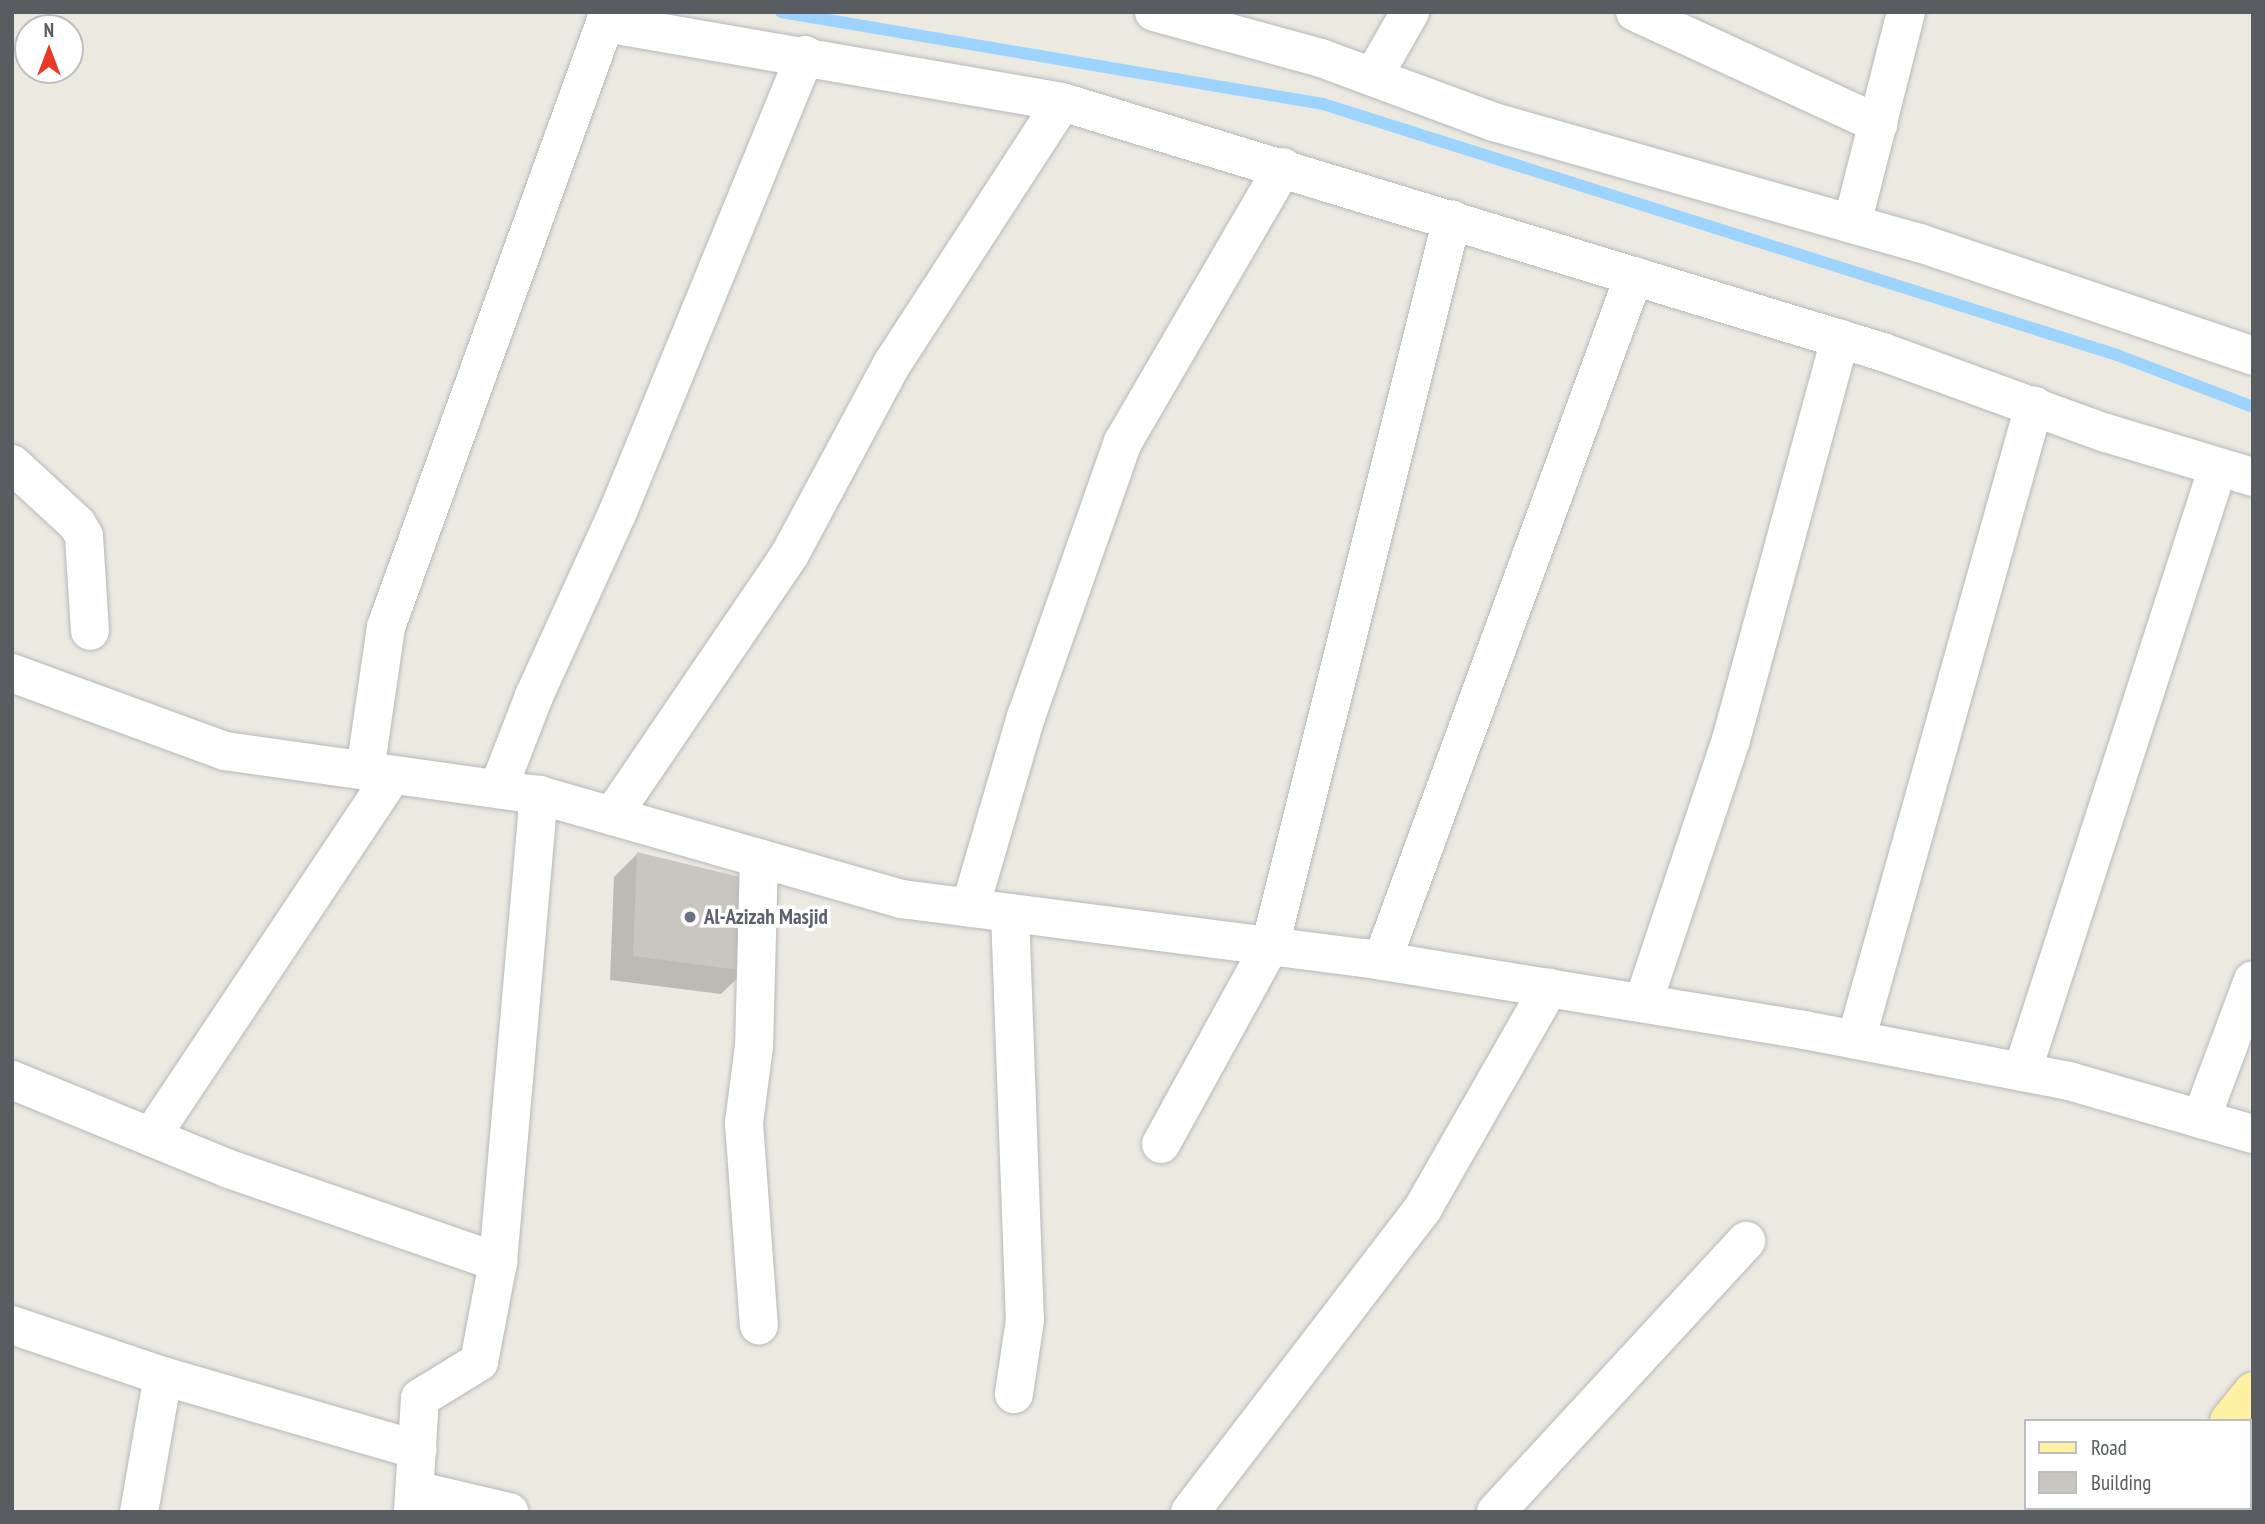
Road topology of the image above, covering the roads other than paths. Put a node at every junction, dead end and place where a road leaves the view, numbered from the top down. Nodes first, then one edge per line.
1 (1154, 12) edge
2 (1410, 12) edge
3 (1635, 12) edge
4 (1906, 12) edge
5 (607, 18) edge
6 (805, 55) junction
7 (1373, 77) junction
8 (1062, 102) junction
9 (1878, 124) junction
10 (1283, 167) junction
11 (1452, 219) junction
12 (1852, 224) junction
13 (1634, 276) junction
14 (1840, 339) junction
15 (2253, 356) edge
16 (2034, 407) junction
17 (12, 464) edge
18 (2236, 472) edge
19 (90, 631) dead end
20 (12, 673) edge
21 (379, 773) junction
22 (498, 789) junction
23 (539, 795) junction
24 (612, 816) junction
25 (760, 858) junction
26 (970, 908) junction
27 (1010, 913) junction
28 (1270, 946) junction
29 (1382, 961) junction
30 (2253, 980) edge
31 (1549, 988) junction
32 (1643, 1003) junction
33 (1856, 1040) junction
34 (2022, 1072) junction
35 (12, 1080) edge
36 (2201, 1119) junction
37 (2253, 1134) edge
38 (151, 1137) junction
39 (1161, 1144) dead end
40 (1746, 1241) dead end
41 (498, 1262) junction
42 (12, 1325) edge
43 (760, 1325) dead end
44 (163, 1376) junction
45 (2253, 1391) edge
46 (1014, 1394) dead end
47 (2231, 1419) edge
48 (417, 1450) junction
49 (414, 1501) edge
50 (139, 1512) edge
51 (509, 1512) edge
52 (1190, 1512) edge
53 (1496, 1512) edge

1 - 7 street
2 - 7 street
3 - 9 street
4 - 9 street
5 - 6 street
5 - 21 street
6 - 8 street
6 - 22 street
7 - 12 street
8 - 10 street
8 - 24 street
9 - 12 street
10 - 11 street
10 - 26 street
11 - 13 street
11 - 28 street
12 - 15 street
13 - 14 street
13 - 29 street
14 - 16 street
14 - 32 street
16 - 18 street
16 - 33 street
17 - 19 street
18 - 34 street
20 - 21 street
21 - 22 street
21 - 38 street
22 - 23 street
23 - 24 street
23 - 41 street
24 - 25 street
25 - 26 street
25 - 43 street
26 - 27 street
27 - 28 street
27 - 46 street
28 - 29 street
28 - 39 street
29 - 31 street
30 - 36 street
31 - 32 street
31 - 52 street
32 - 33 street
33 - 34 street
34 - 36 street
35 - 38 street
36 - 37 street
38 - 41 street
40 - 53 street
41 - 48 street
42 - 44 street
44 - 48 street
44 - 50 street
45 - 47 main road
48 - 49 street
49 - 51 street

